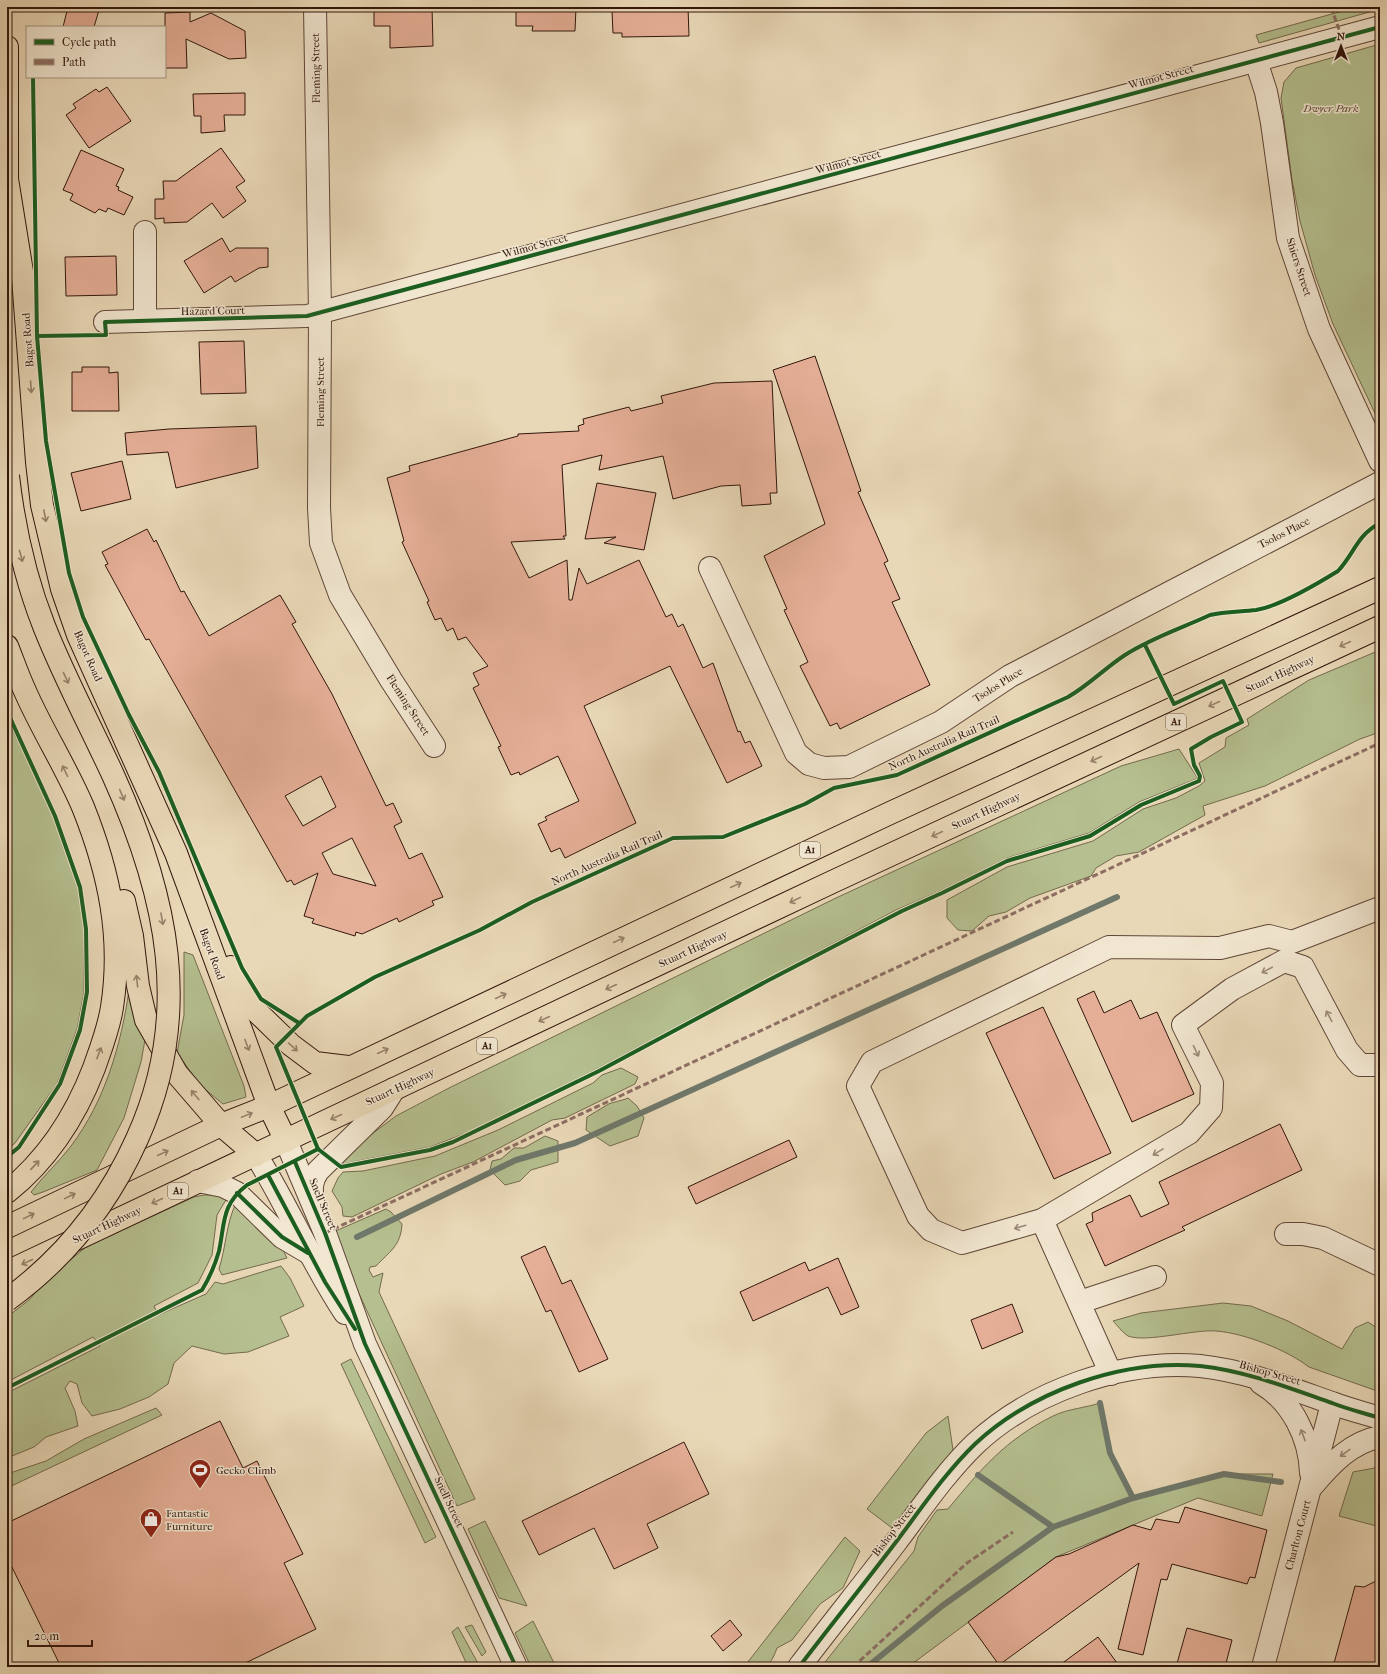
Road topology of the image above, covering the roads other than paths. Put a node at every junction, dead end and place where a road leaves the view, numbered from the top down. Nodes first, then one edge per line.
1 (315, 7) edge
2 (1380, 27) edge
3 (7, 47) edge
4 (1256, 61) junction
5 (7, 179) edge
6 (7, 187) edge
7 (144, 232) dead end
8 (320, 313) junction
9 (105, 322) dead end
10 (145, 322) junction
11 (1380, 461) edge
12 (8, 472) edge
13 (1380, 483) edge
14 (710, 568) dead end
15 (1380, 588) edge
16 (1380, 627) edge
17 (7, 646) edge
18 (122, 731) junction
19 (434, 746) dead end
20 (82, 806) junction
21 (1380, 908) edge
22 (1380, 1065) edge
23 (348, 1067) junction
24 (394, 1089) junction
25 (269, 1106) junction
26 (221, 1125) junction
27 (286, 1141) junction
28 (256, 1155) junction
29 (198, 1181) junction
30 (7, 1192) edge
31 (313, 1202) junction
32 (1042, 1220) junction
33 (7, 1227) edge
34 (1286, 1234) dead end
35 (309, 1253) junction
36 (1380, 1265) edge
37 (7, 1272) edge
38 (1155, 1277) dead end
39 (7, 1300) edge
40 (1080, 1302) junction
41 (365, 1344) junction
42 (1111, 1374) junction
43 (1246, 1376) junction
44 (1332, 1404) junction
45 (1380, 1418) edge
46 (1380, 1437) edge
47 (1311, 1486) junction
48 (516, 1667) edge
49 (799, 1667) edge
50 (1263, 1667) edge

1 - 8 street, Fleming Street
2 - 4 street, Wilmot Street
3 - 5 main road, Bagot Road
4 - 8 street, Wilmot Street
4 - 11 street, Shiers Street
5 - 6 main road, Bagot Road
5 -> 18 main road, Bagot Road
7 - 10 street
8 - 10 street, Hazard Court
8 - 19 street, Fleming Street
9 - 10 street, Hazard Court
12 -> 39 main road, bridge
13 - 14 street, Tsolos Place
23 -> 15 main road, A1
16 -> 24 main road, Stuart Highway / A1
20 -> 17 main road
18 -> 23 main road
18 -> 25 main road, Bagot Road
26 -> 20 main road
30 -> 20 main road
32 -> 21 street
22 -> 32 street
23 - 25 main road, A1
24 -> 27 main road, Stuart Highway / A1
24 - 31 street
26 -> 25 main road, A1
25 - 27 main road, Bagot Road
26 - 28 main road
33 -> 26 main road, A1
27 - 28 main road, Stuart Highway / A1
27 - 31 street, Snell Street
28 - 29 main road, Stuart Highway / A1
28 - 35 street, Snell Street
29 - 35 street
29 -> 37 main road, Stuart Highway / A1
31 - 41 street, Snell Street
32 - 40 street
34 - 36 street
35 - 41 street, Snell Street
38 - 40 street
40 - 42 street
41 - 48 street, Snell Street
42 - 43 street, Bishop Street
42 - 49 street, Bishop Street
43 - 44 street, Bishop Street
47 -> 43 street
44 - 45 street, Bishop Street
44 - 47 street, Charlton Court
46 -> 47 street
47 - 50 street, Charlton Court

